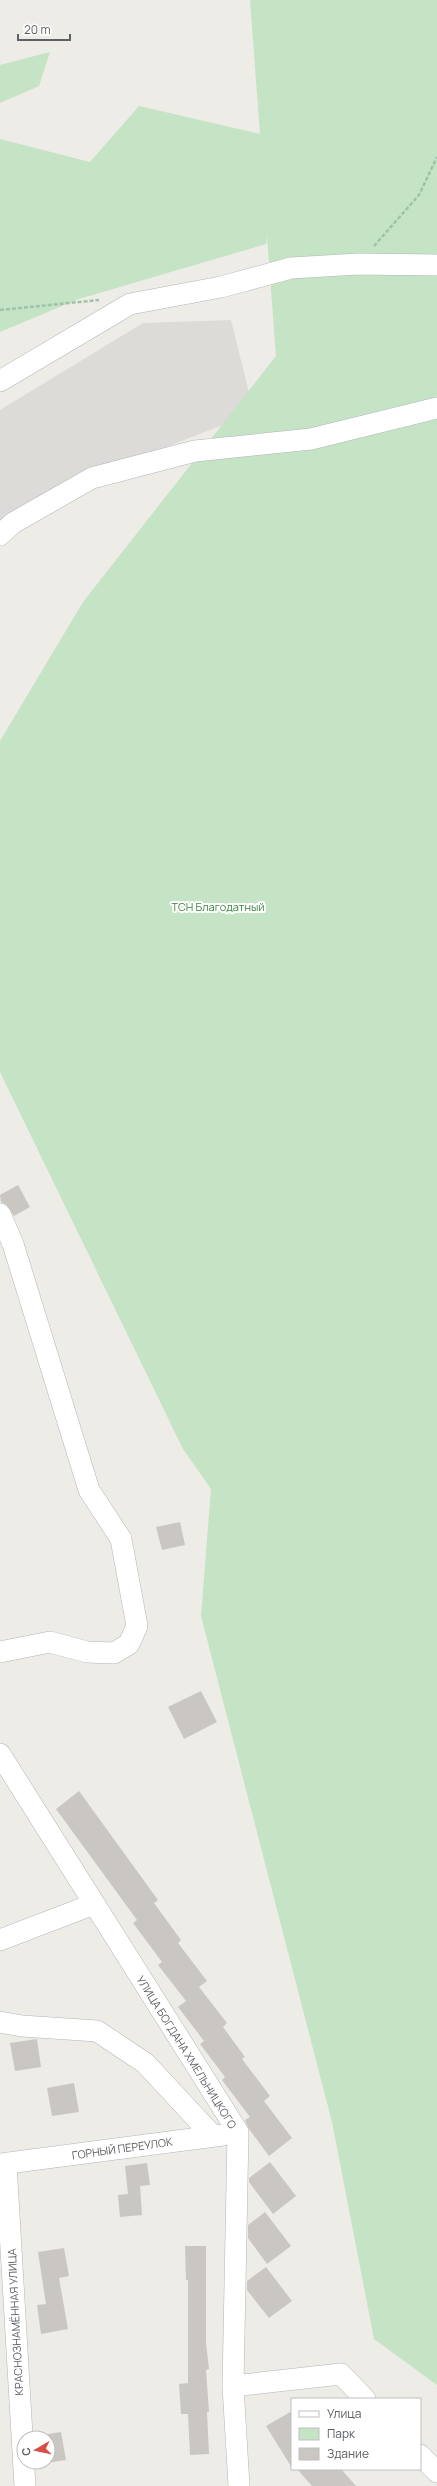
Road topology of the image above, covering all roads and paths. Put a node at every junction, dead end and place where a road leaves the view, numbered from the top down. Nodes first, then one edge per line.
1 (437, 157) edge
2 (358, 264) junction
3 (437, 265) edge
4 (102, 301) dead end
5 (0, 310) edge
6 (0, 381) edge
7 (437, 408) edge
8 (0, 535) edge
9 (0, 1214) edge
10 (7, 1246) edge
11 (0, 1652) edge
12 (0, 1754) edge
13 (94, 1904) junction
14 (0, 1940) edge
15 (0, 2022) edge
16 (238, 2132) junction
17 (213, 2136) junction
18 (3, 2164) edge
19 (233, 2386) junction
20 (365, 2398) edge
21 (421, 2456) edge
22 (437, 2472) edge
23 (25, 2486) edge
24 (239, 2486) edge

1 - 2 path
2 - 3 street
2 - 6 street
4 - 5 path
7 - 8 street
9 - 10 street
10 - 11 street
12 - 13 street, УЛИЦА БОГДАНА ХМЕЛЬНИЦКОГО
13 - 14 street
13 - 16 street, УЛИЦА БОГДАНА ХМЕЛЬНИЦКОГО
15 - 17 street
16 - 17 street, ГОРНЫЙ ПЕРЕУЛОК
16 - 19 street, УЛИЦА БОГДАНА ХМЕЛЬНИЦКОГО
17 - 18 street, ГОРНЫЙ ПЕРЕУЛОК
18 - 23 street, КРАСНОЗНАМЁННАЯ УЛИЦА
19 - 20 street
19 - 24 street, УЛИЦА БОГДАНА ХМЕЛЬНИЦКОГО
21 - 22 street

